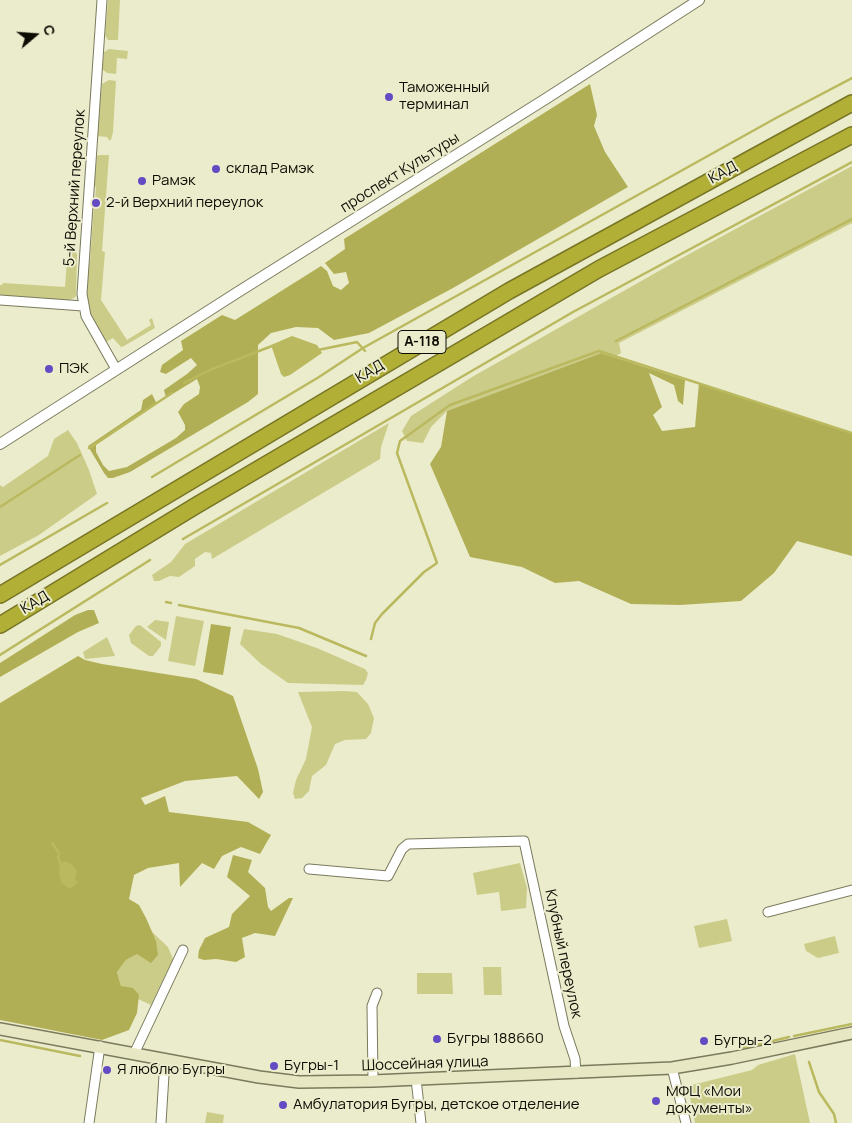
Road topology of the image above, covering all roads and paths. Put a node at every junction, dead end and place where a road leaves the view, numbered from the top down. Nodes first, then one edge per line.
1 (102, 0) edge
2 (699, 0) edge
3 (852, 103) edge
4 (852, 135) edge
5 (0, 300) edge
6 (83, 306) junction
7 (116, 369) junction
8 (0, 444) edge
9 (0, 595) edge
10 (0, 624) edge
11 (309, 869) dead end
12 (852, 890) edge
13 (768, 912) dead end
14 (183, 950) dead end
15 (376, 993) dead end
16 (0, 1029) edge
17 (852, 1034) edge
18 (100, 1046) junction
19 (134, 1054) junction
20 (165, 1059) junction
21 (672, 1068) junction
22 (576, 1073) junction
23 (416, 1079) junction
24 (373, 1081) junction
25 (89, 1123) edge
26 (161, 1123) edge
27 (421, 1123) edge
28 (686, 1123) edge

1 - 6 street, 5-й Верхний переулок
2 - 7 street, проспект Культуры
3 - 9 highway, КАД / А-118
4 - 10 highway, КАД / А-118
5 - 6 street
6 - 7 street, 5-й Верхний переулок
7 - 8 street, проспект Культуры
11 - 22 street, Клубный переулок
12 - 13 street
14 - 19 street
15 - 24 street
16 - 18 main road, Шоссейная улица
17 - 21 main road, Шоссейная улица
18 - 19 main road, Шоссейная улица
18 - 25 street
19 - 20 main road, Шоссейная улица
20 - 24 main road, Шоссейная улица
20 - 26 street
21 - 22 main road, Шоссейная улица
21 - 28 street
22 - 23 main road, Шоссейная улица
23 - 24 main road, Шоссейная улица
23 - 27 street

